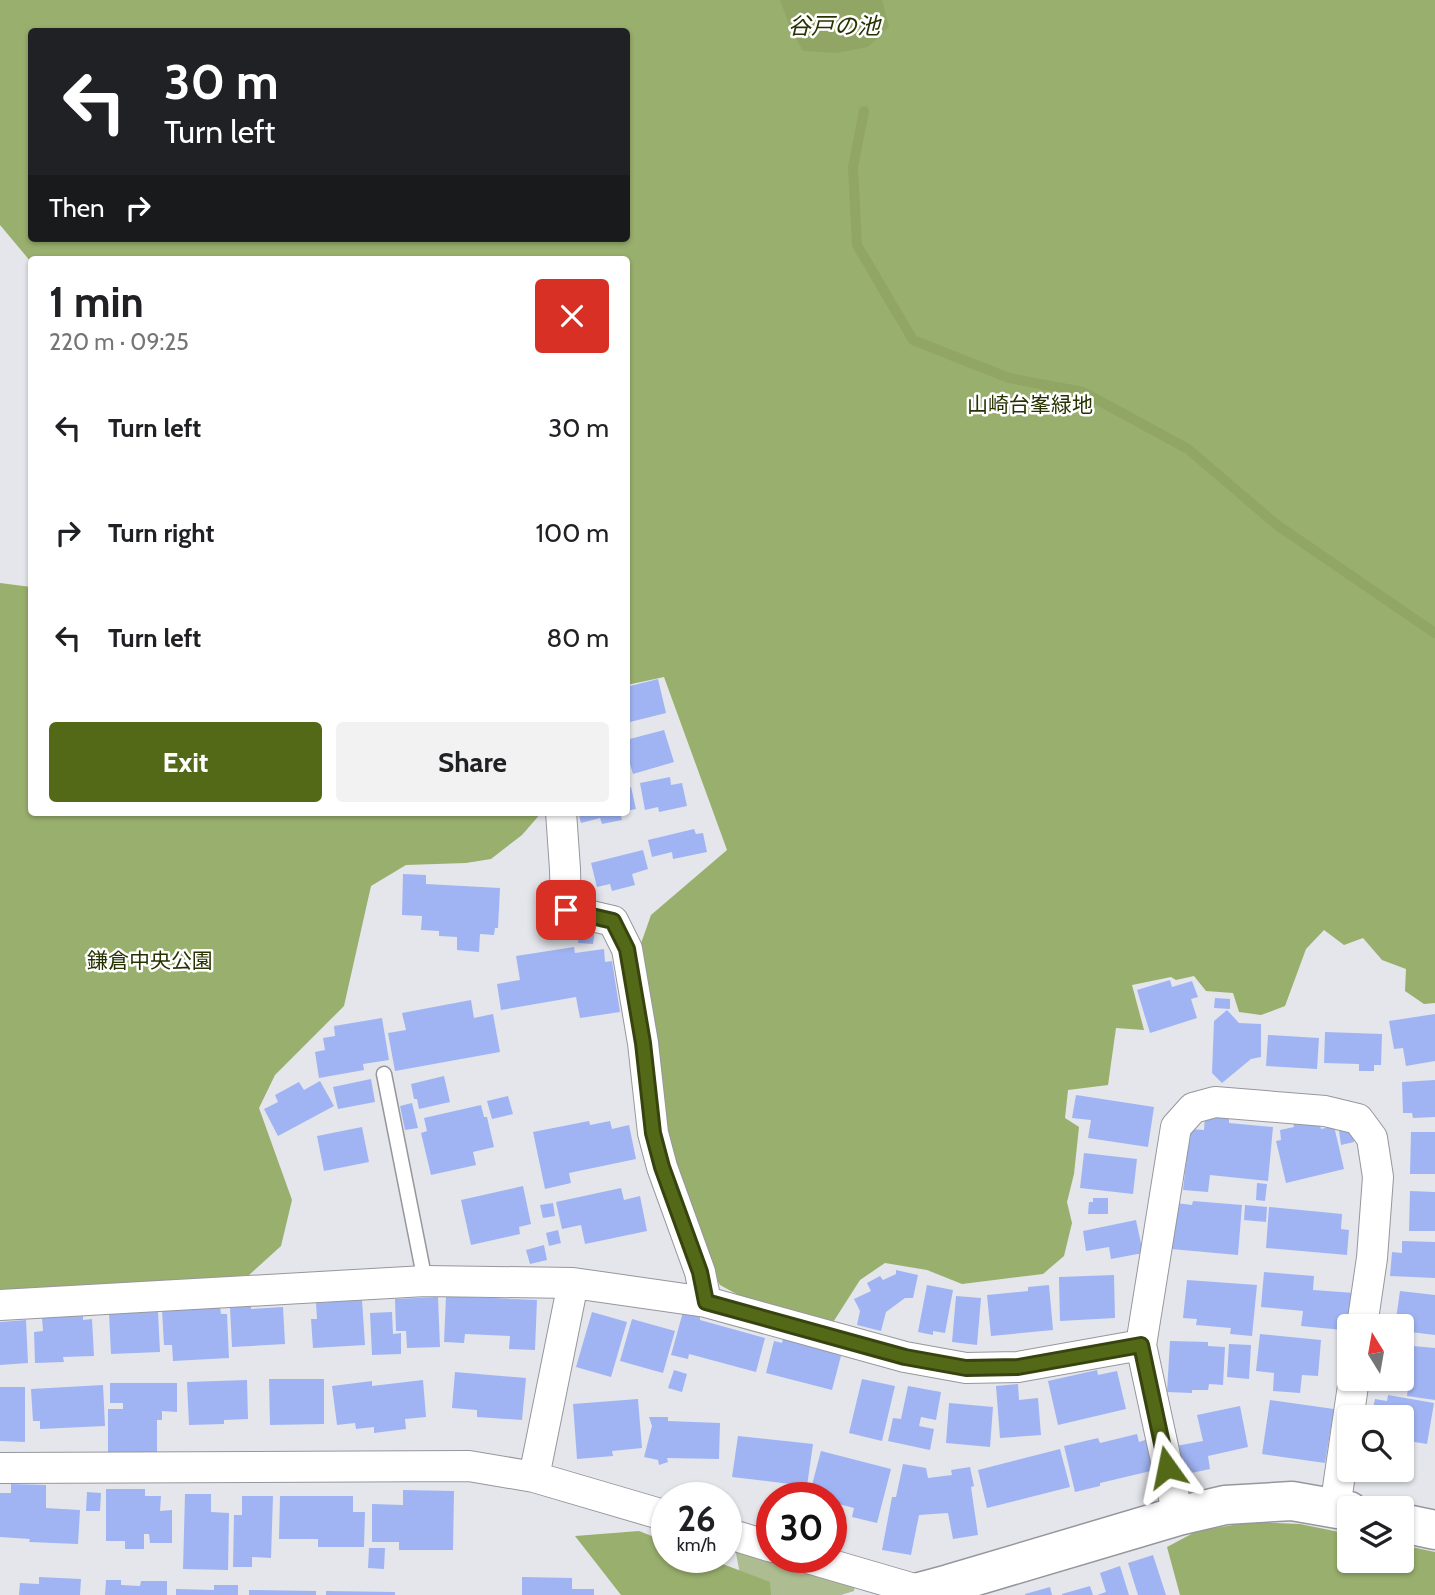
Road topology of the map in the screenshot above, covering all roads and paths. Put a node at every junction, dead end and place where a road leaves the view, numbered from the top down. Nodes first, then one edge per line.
1 (561, 816) edge
2 (384, 1074) dead end
3 (425, 1281) junction
4 (573, 1283) junction
5 (706, 1302) junction
6 (0, 1305) edge
7 (1364, 1314) edge
8 (1141, 1345) junction
9 (1353, 1391) edge
10 (0, 1468) edge
11 (534, 1477) junction
12 (1343, 1496) edge
13 (1337, 1509) edge
14 (651, 1511) edge
15 (1178, 1516) junction
16 (1414, 1526) edge
17 (1435, 1530) edge
18 (847, 1568) edge
19 (933, 1591) edge

1 - 5 street
2 - 3 lane
3 - 4 street
3 - 6 street
4 - 5 street
4 - 11 street
5 - 8 street
7 - 8 street
8 - 15 street
9 - 12 street
10 - 11 street
11 - 14 street
13 - 15 street
15 - 19 street
16 - 17 street
18 - 19 street

